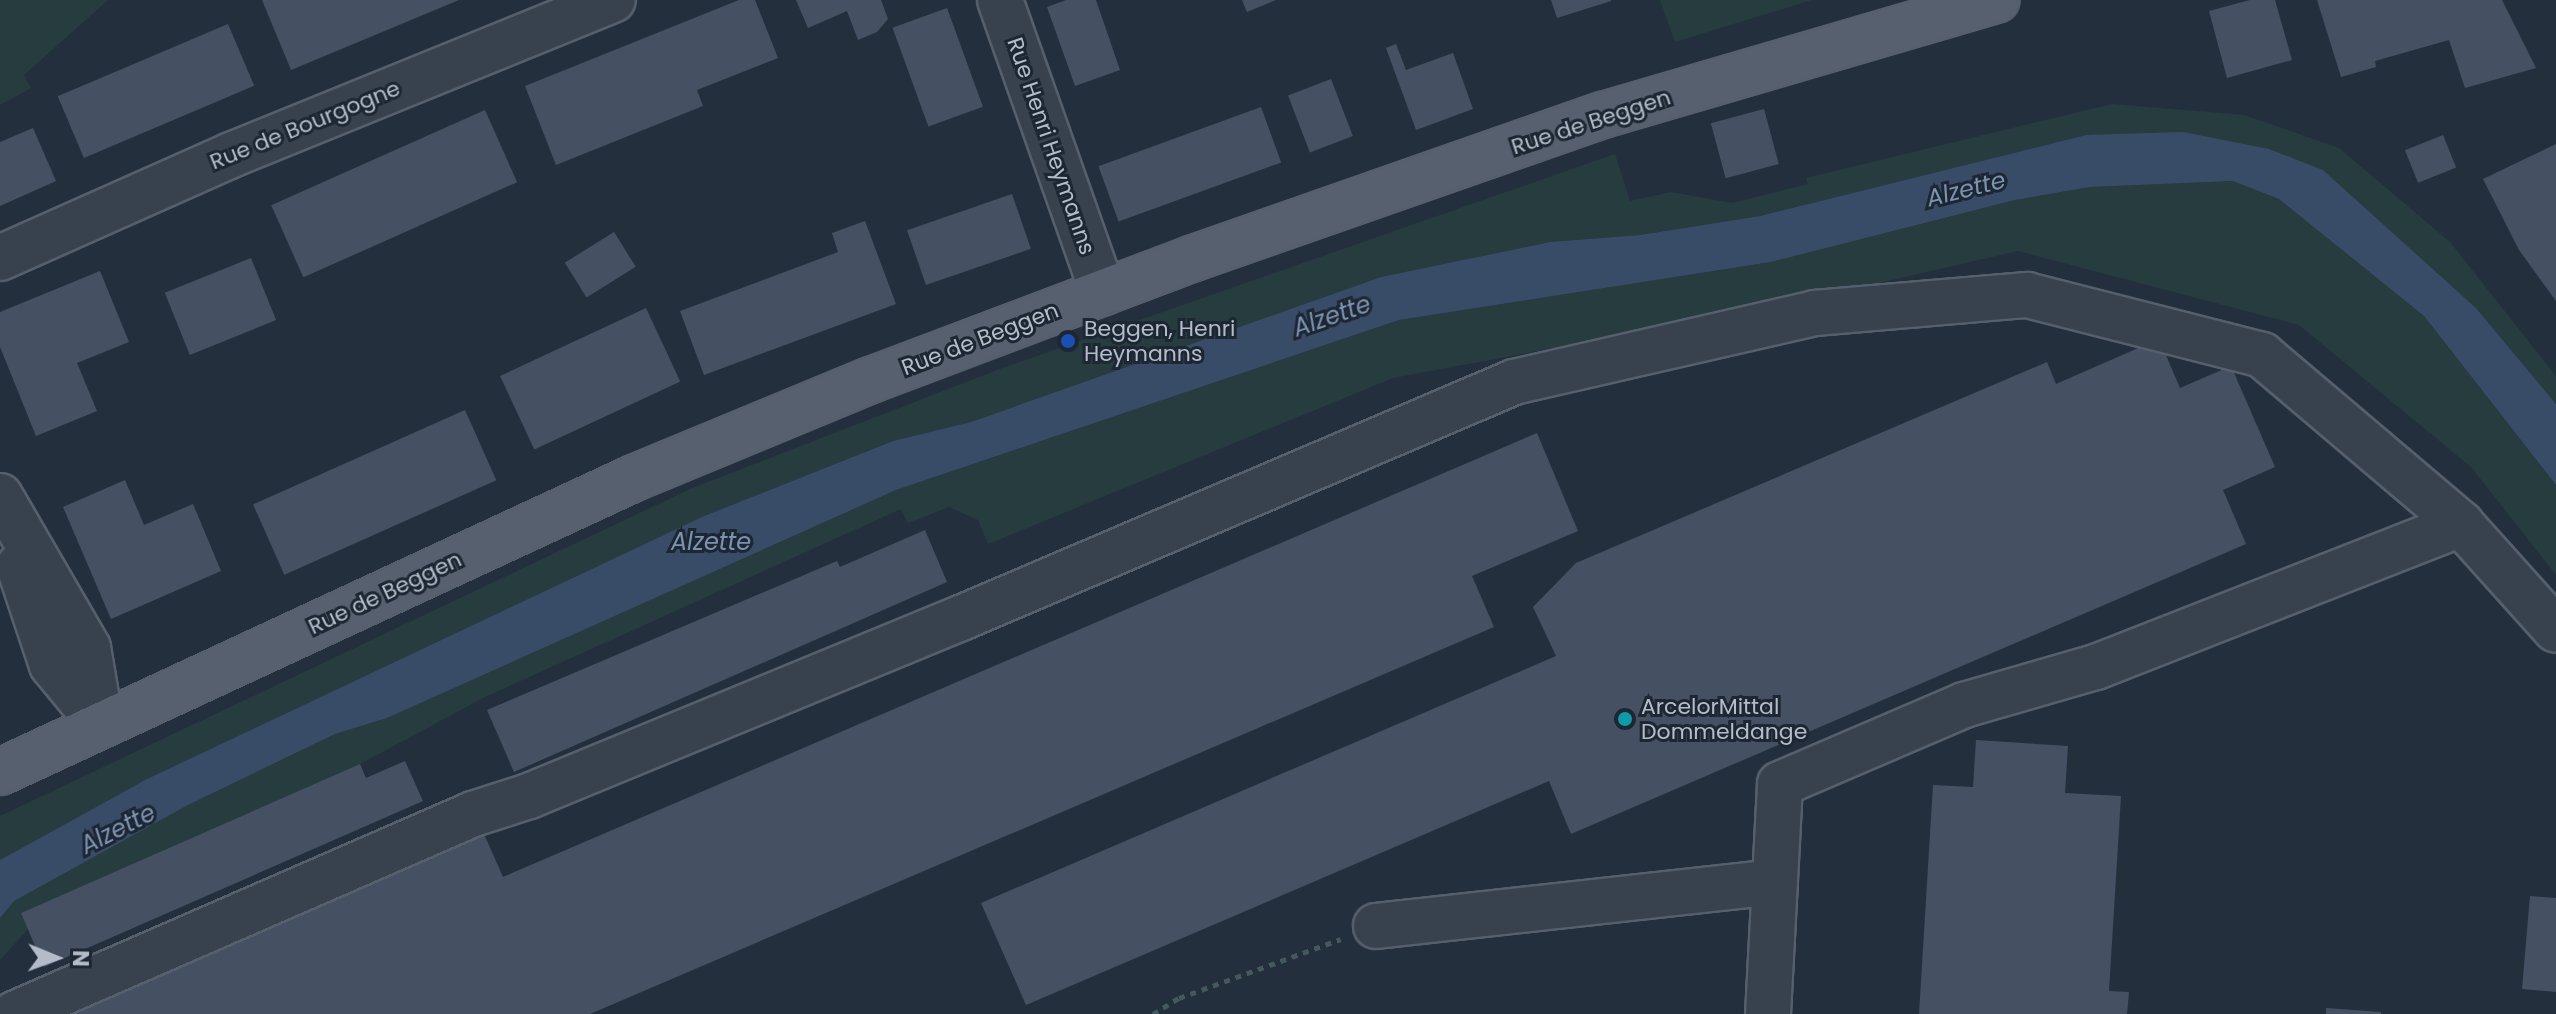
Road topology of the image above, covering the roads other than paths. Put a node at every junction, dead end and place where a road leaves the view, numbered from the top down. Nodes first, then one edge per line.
1 (613, 0) edge
2 (1000, 0) edge
3 (1997, 0) edge
4 (0, 258) edge
5 (1103, 292) junction
6 (0, 496) edge
7 (0, 508) edge
8 (2461, 524) junction
9 (2556, 630) edge
10 (101, 724) junction
11 (0, 772) edge
12 (1775, 882) junction
13 (1376, 926) road end
14 (14, 1014) edge
15 (1768, 1014) edge

1 - 4 street, Rue de Bourgogne
2 - 5 street, Rue Henri Heymanns
3 - 5 main road, Rue de Beggen
5 - 10 main road, Rue de Beggen
6 - 10 street
7 - 10 street
8 - 9 street
8 - 12 street
8 - 14 street
10 - 11 main road, Rue de Beggen
12 - 13 street
12 - 15 street

